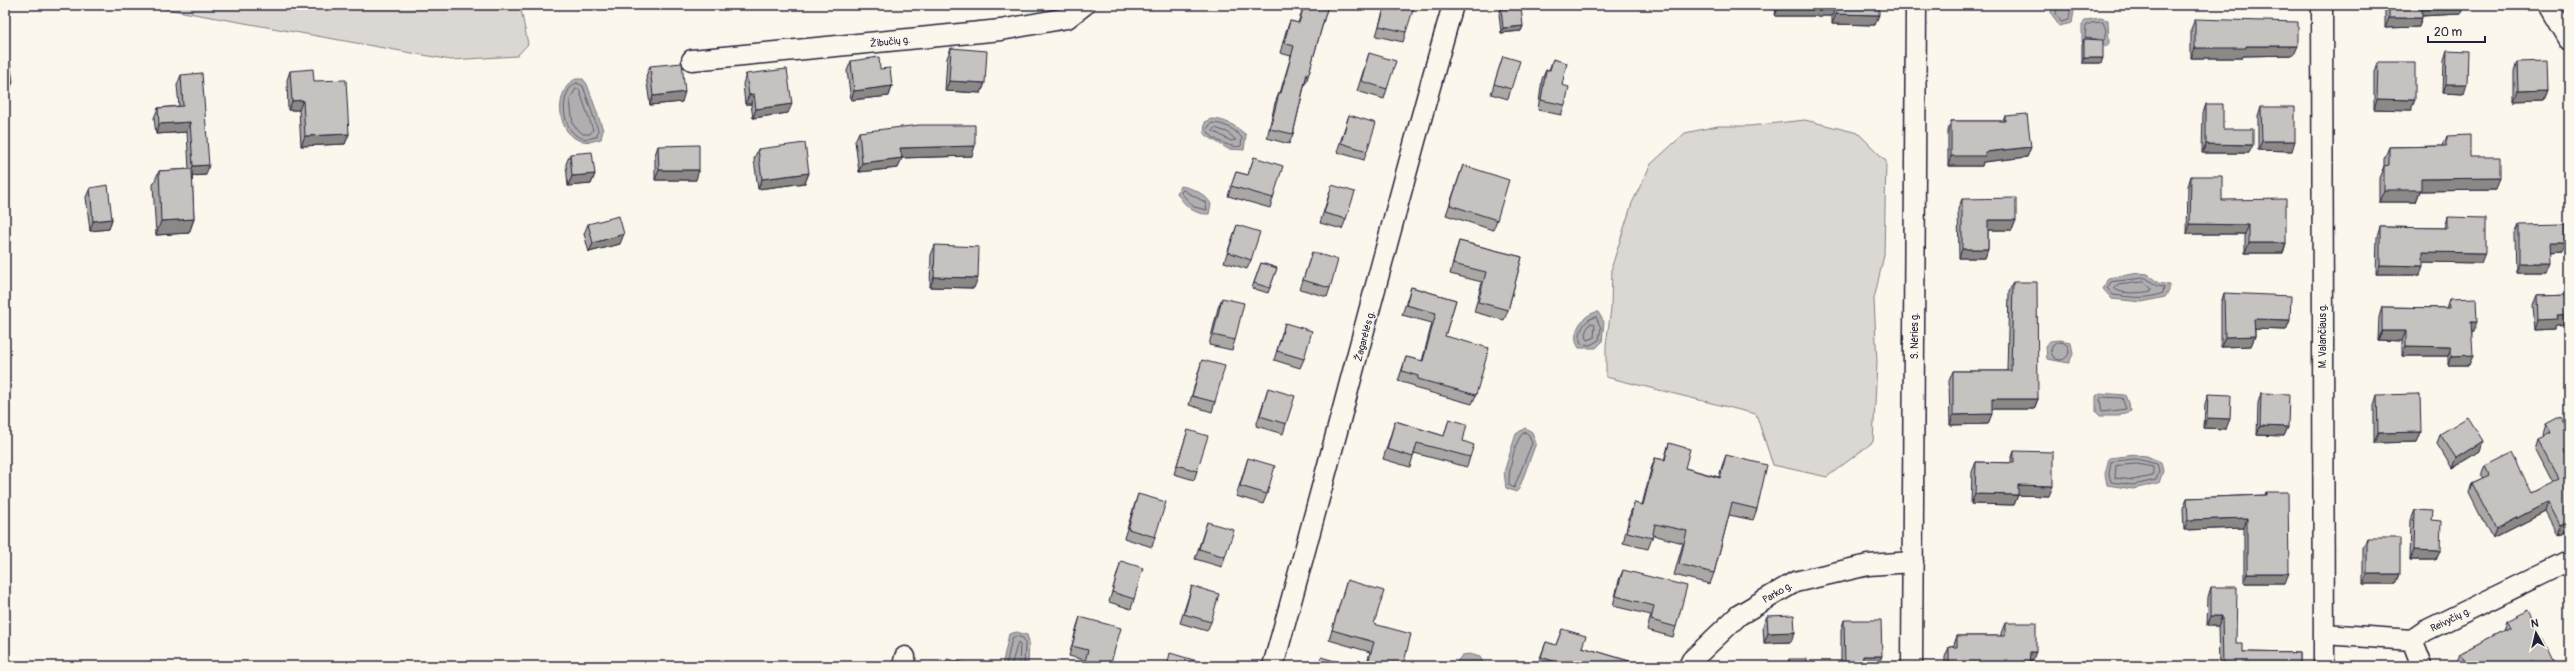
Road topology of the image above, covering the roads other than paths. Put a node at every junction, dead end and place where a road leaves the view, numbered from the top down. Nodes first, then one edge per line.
1 (1084, 5) edge
2 (1453, 5) edge
3 (1916, 5) edge
4 (2322, 5) edge
5 (2549, 5) edge
6 (2569, 39) edge
7 (692, 60) dead end
8 (2569, 561) edge
9 (1913, 562) junction
10 (2324, 634) junction
11 (2412, 640) junction
12 (1273, 666) edge
13 (1689, 666) edge
14 (1912, 666) edge
15 (2324, 666) edge
16 (2422, 666) edge

1 - 7 street, Žibučių g.
2 - 12 street, Žagarėlės g.
3 - 9 street, S. Nėries g.
4 - 10 street, M. Valančiaus g.
5 - 6 street
8 - 11 street, Reivyčių g.
9 - 13 street, Parko g.
9 - 14 street, S. Nėries g.
10 - 11 street
10 - 15 street, M. Valančiaus g.
11 - 16 street

